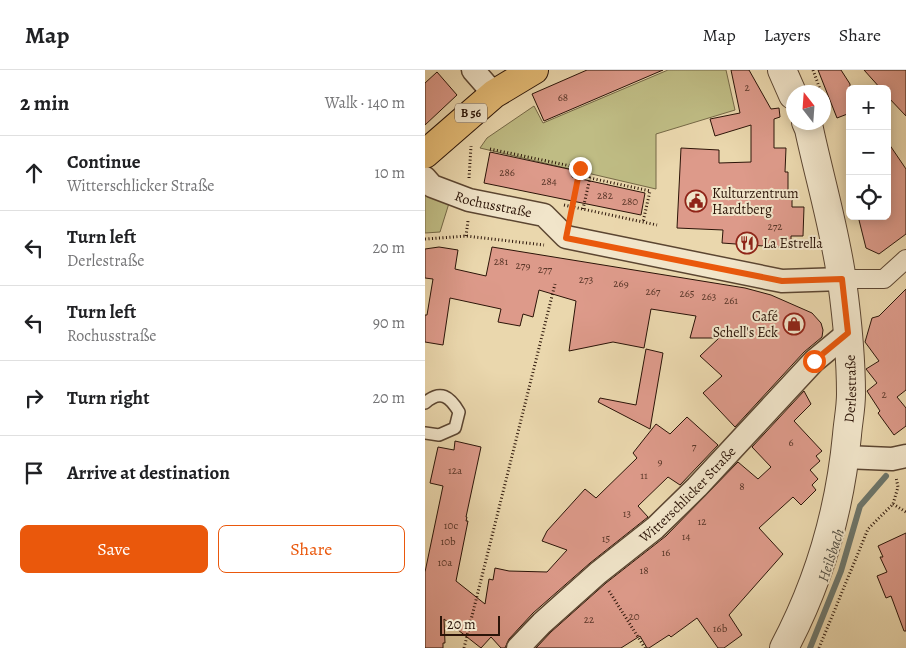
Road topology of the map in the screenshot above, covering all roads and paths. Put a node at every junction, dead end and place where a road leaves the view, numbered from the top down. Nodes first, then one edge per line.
1 (473, 70) edge
2 (534, 70) edge
3 (782, 70) edge
4 (813, 70) edge
5 (789, 85) edge
6 (818, 85) edge
7 (494, 94) junction
8 (809, 130) edge
9 (471, 145) dead end
10 (490, 149) dead end
11 (425, 154) edge
12 (425, 178) edge
13 (469, 200) junction
14 (583, 209) dead end
15 (643, 222) dead end
16 (466, 236) junction
17 (425, 239) edge
18 (557, 241) junction
19 (906, 259) edge
20 (842, 279) junction
21 (555, 284) dead end
22 (848, 333) junction
23 (425, 402) edge
24 (425, 433) edge
25 (845, 457) junction
26 (899, 457) edge
27 (893, 504) junction
28 (906, 512) edge
29 (598, 573) junction
30 (464, 648) edge
31 (518, 648) edge
32 (645, 648) edge
33 (783, 648) edge
34 (819, 648) edge

1 - 7 street
2 - 7 main road, B 56
3 - 5 street
4 - 6 path
7 - 11 main road, B 56
8 - 20 street, Derlestraße
9 - 13 path
10 - 18 path
12 - 13 street, Rochusstraße
13 - 16 path
13 - 18 street, Rochusstraße
14 - 15 path
16 - 17 path
16 - 18 path
18 - 20 street
19 - 20 street
20 - 22 street, Derlestraße
21 - 30 path
22 - 25 street, Derlestraße
22 - 29 street, Witterschlicker Straße
23 - 24 lane
25 - 26 street
25 - 33 street, Derlestraße
26 - 27 path
27 - 28 path
27 - 34 path
29 - 31 street, Witterschlicker Straße
29 - 32 path

